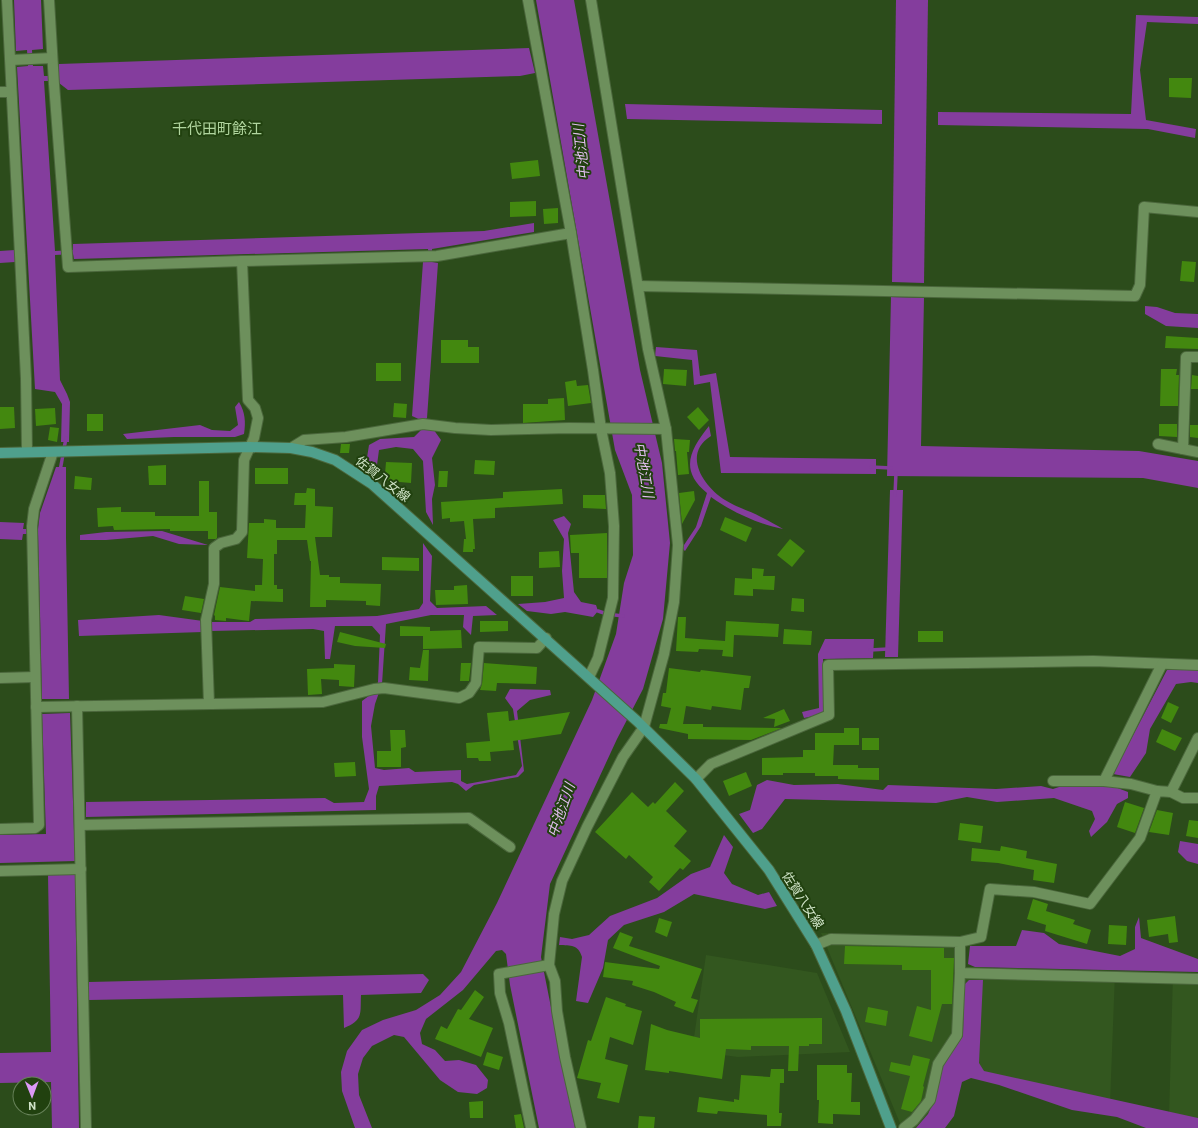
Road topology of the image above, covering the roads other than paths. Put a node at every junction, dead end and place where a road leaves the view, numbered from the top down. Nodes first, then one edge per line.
1 (7, 0) edge
2 (49, 0) edge
3 (528, 0) edge
4 (591, 0) edge
5 (52, 58) junction
6 (11, 60) junction
7 (0, 92) edge
8 (11, 92) junction
9 (1198, 212) edge
10 (571, 233) junction
11 (242, 262) junction
12 (638, 286) junction
13 (1198, 357) edge
14 (601, 428) junction
15 (664, 429) junction
16 (1158, 444) dead end
17 (250, 447) junction
18 (291, 448) junction
19 (1183, 449) junction
20 (27, 452) junction
21 (54, 452) junction
22 (1198, 452) edge
23 (0, 453) edge
24 (546, 638) junction
25 (1162, 664) junction
26 (1198, 665) edge
27 (35, 677) junction
28 (0, 678) edge
29 (591, 679) junction
30 (209, 704) junction
31 (77, 706) junction
32 (36, 707) junction
33 (641, 724) junction
34 (1198, 738) edge
35 (696, 780) junction
36 (1053, 781) dead end
37 (1104, 781) junction
38 (1158, 791) junction
39 (1171, 792) junction
40 (1198, 798) edge
41 (80, 824) junction
42 (0, 829) edge
43 (510, 847) dead end
44 (81, 869) junction
45 (0, 871) edge
46 (960, 942) junction
47 (816, 945) junction
48 (549, 965) junction
49 (970, 973) junction
50 (1198, 979) edge
51 (86, 1128) edge
52 (531, 1128) edge
53 (581, 1128) edge
54 (891, 1128) edge
55 (904, 1128) edge

1 - 6 street
2 - 5 street
3 - 10 street
4 - 12 street
5 - 6 street
5 - 11 street
6 - 8 street
7 - 8 street
8 - 20 street
9 - 12 street
10 - 11 street
10 - 14 street
11 - 17 street
12 - 15 street
13 - 19 street
14 - 15 street
14 - 18 street
14 - 29 street
15 - 33 street
16 - 19 street
17 - 18 main road, 佐賀八女線
17 - 21 main road, 佐賀八女線
17 - 30 street
18 - 24 main road, 佐賀八女線
19 - 22 street
20 - 21 main road
20 - 23 main road
21 - 27 street
24 - 29 main road, 佐賀八女線
24 - 30 street
25 - 26 street
25 - 35 street
25 - 37 street
27 - 28 street
27 - 32 street
29 - 33 main road, 佐賀八女線
30 - 31 street
31 - 32 street
31 - 41 street
32 - 42 street
33 - 35 main road, 佐賀八女線
33 - 48 street
34 - 39 street
35 - 47 main road, 佐賀八女線
36 - 37 street
37 - 38 street
38 - 39 street
38 - 46 street
39 - 40 street
41 - 43 street
41 - 44 street
44 - 45 street
44 - 51 street
46 - 47 street
46 - 49 street
47 - 54 main road, 佐賀八女線
48 - 52 street
48 - 53 street
49 - 50 street
49 - 55 street

